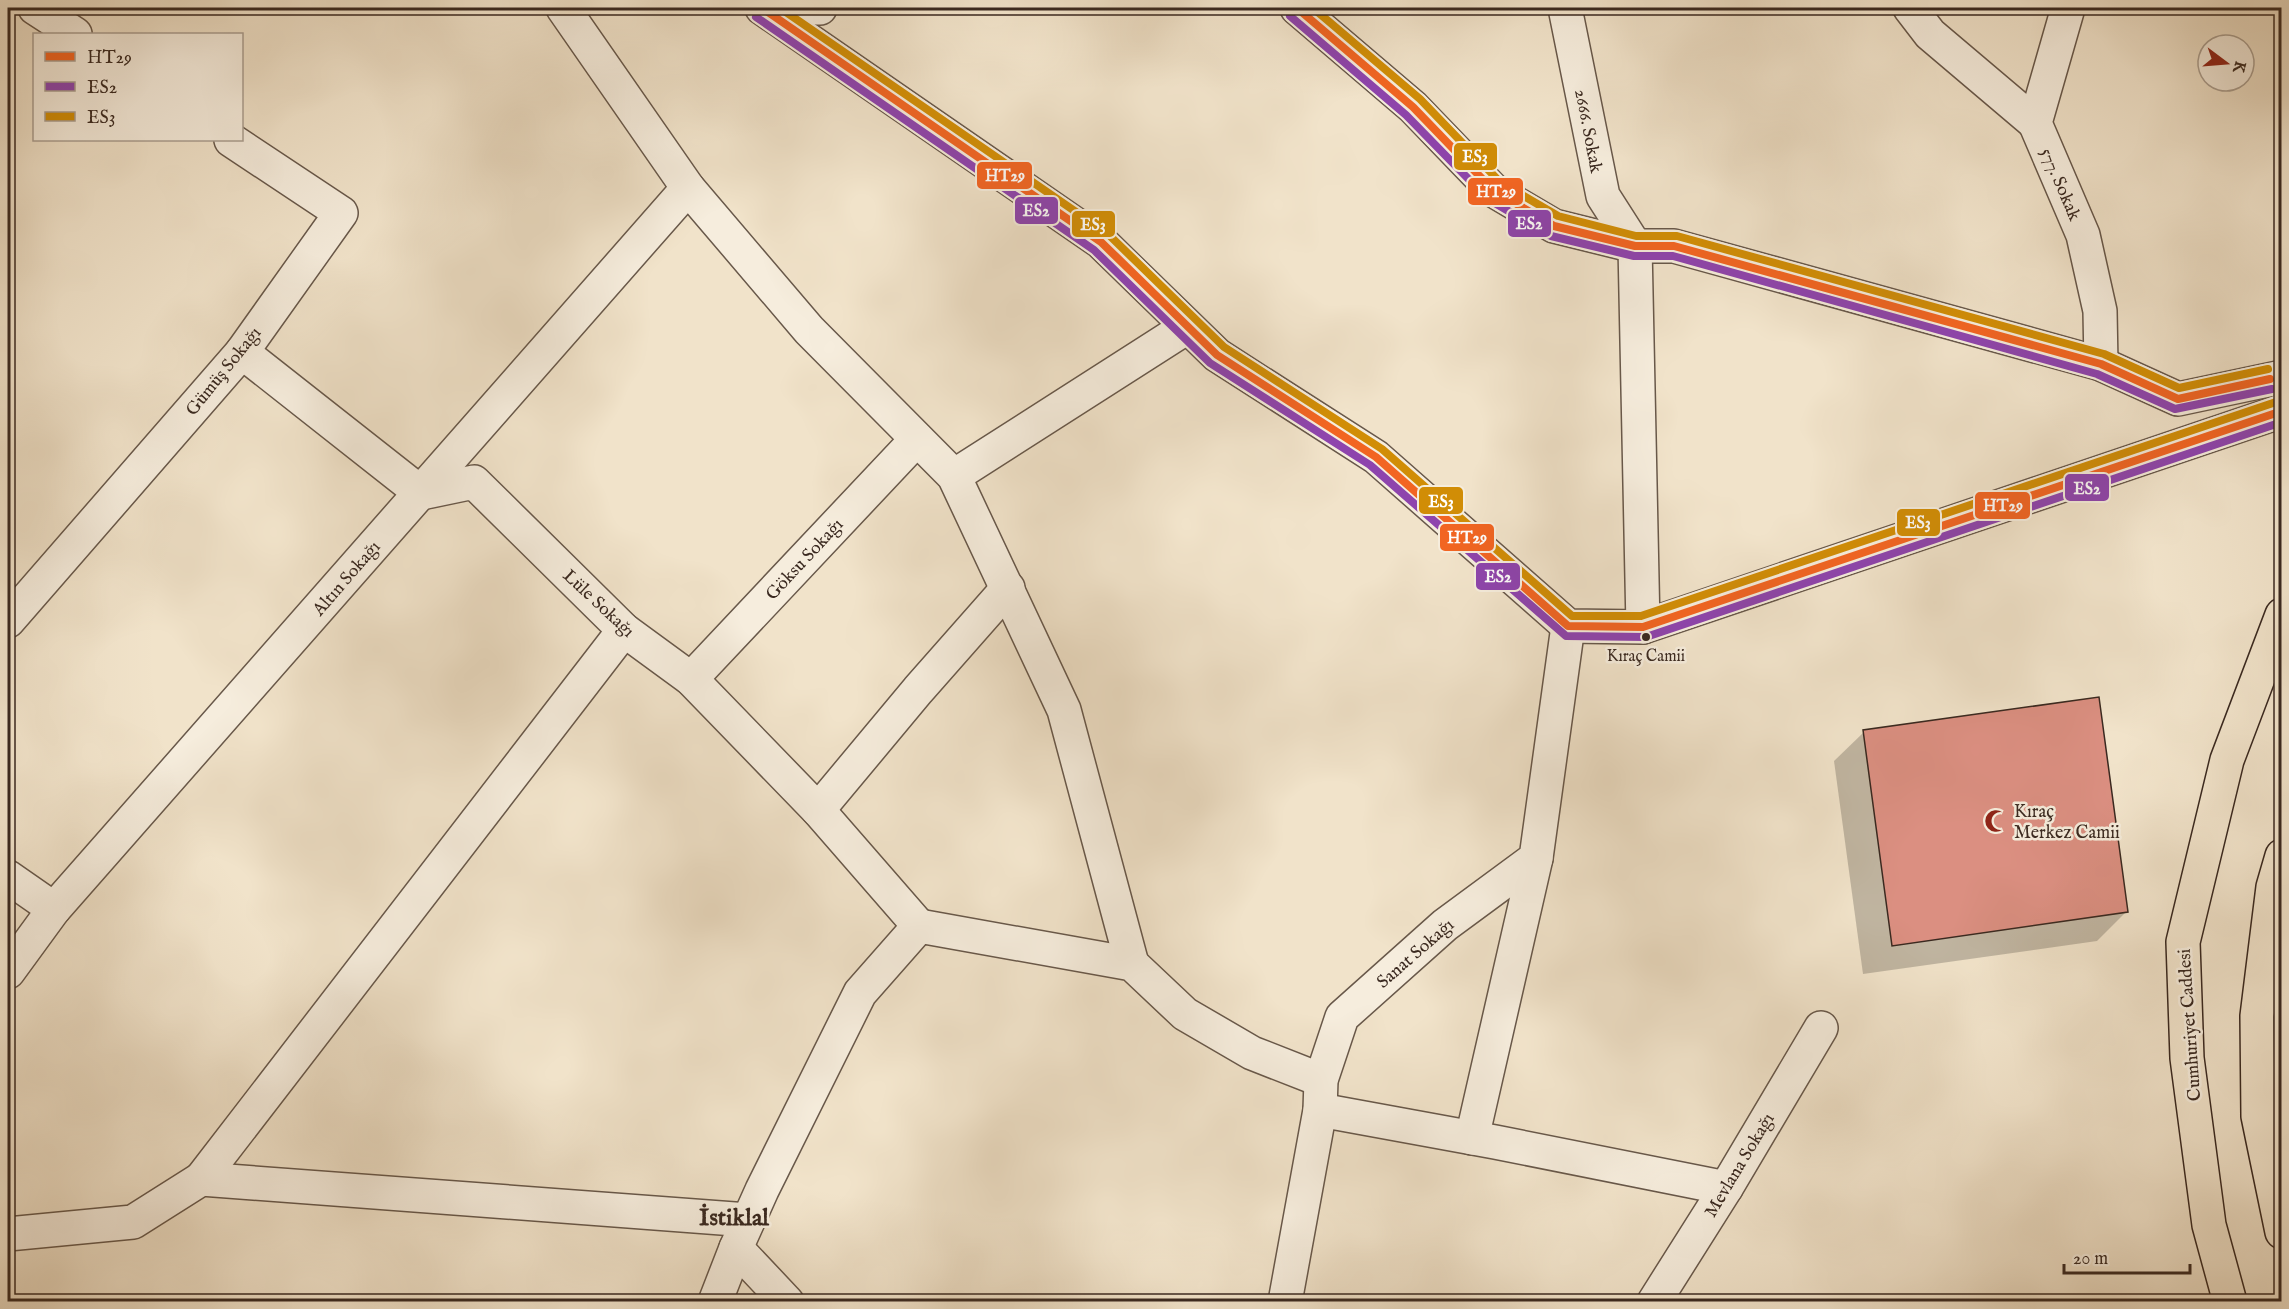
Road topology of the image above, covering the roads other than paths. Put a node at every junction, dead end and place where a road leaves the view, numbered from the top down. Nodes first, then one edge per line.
1 (35, 8) edge
2 (563, 8) edge
3 (762, 8) edge
4 (811, 8) edge
5 (820, 8) edge
6 (1297, 8) edge
7 (1564, 8) edge
8 (1910, 8) edge
9 (2068, 8) edge
10 (73, 33) edge
11 (2035, 123) junction
12 (233, 141) edge
13 (688, 188) junction
14 (1635, 246) junction
15 (1187, 327) junction
16 (242, 352) junction
17 (2101, 364) junction
18 (2282, 377) edge
19 (2282, 411) edge
20 (917, 439) junction
21 (954, 476) junction
22 (421, 493) junction
23 (1008, 588) junction
24 (2282, 615) edge
25 (8, 621) edge
26 (1568, 626) junction
27 (1643, 627) junction
28 (624, 630) junction
29 (691, 679) junction
30 (818, 810) junction
31 (2282, 856) edge
32 (1536, 858) junction
33 (8, 877) edge
34 (54, 909) junction
35 (919, 926) junction
36 (1132, 964) junction
37 (8, 972) edge
38 (1821, 1028) dead end
39 (1321, 1095) junction
40 (1472, 1138) junction
41 (201, 1179) junction
42 (1726, 1188) junction
43 (2282, 1232) edge
44 (8, 1234) edge
45 (742, 1234) junction
46 (716, 1302) edge
47 (787, 1302) edge
48 (1285, 1302) edge
49 (1654, 1302) edge
50 (2230, 1302) edge

1 - 10 street
2 - 13 street
3 - 15 street
4 - 5 street
6 - 14 street
7 - 14 street, 2666. Sokak
8 - 11 street
9 - 11 street
11 - 17 street, 577. Sokak
12 - 16 street, Gümüş Sokağı
13 - 20 street
13 - 22 street, Altın Sokağı
14 - 17 street
14 - 27 street
15 - 21 street
15 - 26 street
16 - 22 street
16 - 25 street, Gümüş Sokağı
17 - 18 street
19 - 27 street
20 - 21 street
20 - 29 street, Göksu Sokağı
21 - 23 street
22 - 28 street, Lüle Sokağı
22 - 34 street, Altın Sokağı
23 - 30 street
23 - 36 street
24 - 50 main road, Cumhuriyet Caddesi
26 - 27 street
26 - 32 street
28 - 29 street, Lüle Sokağı
28 - 41 street
29 - 30 street, Lüle Sokağı
30 - 35 street, Lüle Sokağı
31 - 43 main road
32 - 39 street, Sanat Sokağı
32 - 40 street
33 - 34 street
34 - 37 street, Altın Sokağı
35 - 36 street
35 - 45 street
36 - 39 street
38 - 42 street, Mevlana Sokağı
39 - 40 street
39 - 48 street, Sanat Sokağı
40 - 42 street
41 - 44 street
41 - 45 street
42 - 49 street, Mevlana Sokağı
45 - 46 street
45 - 47 street

